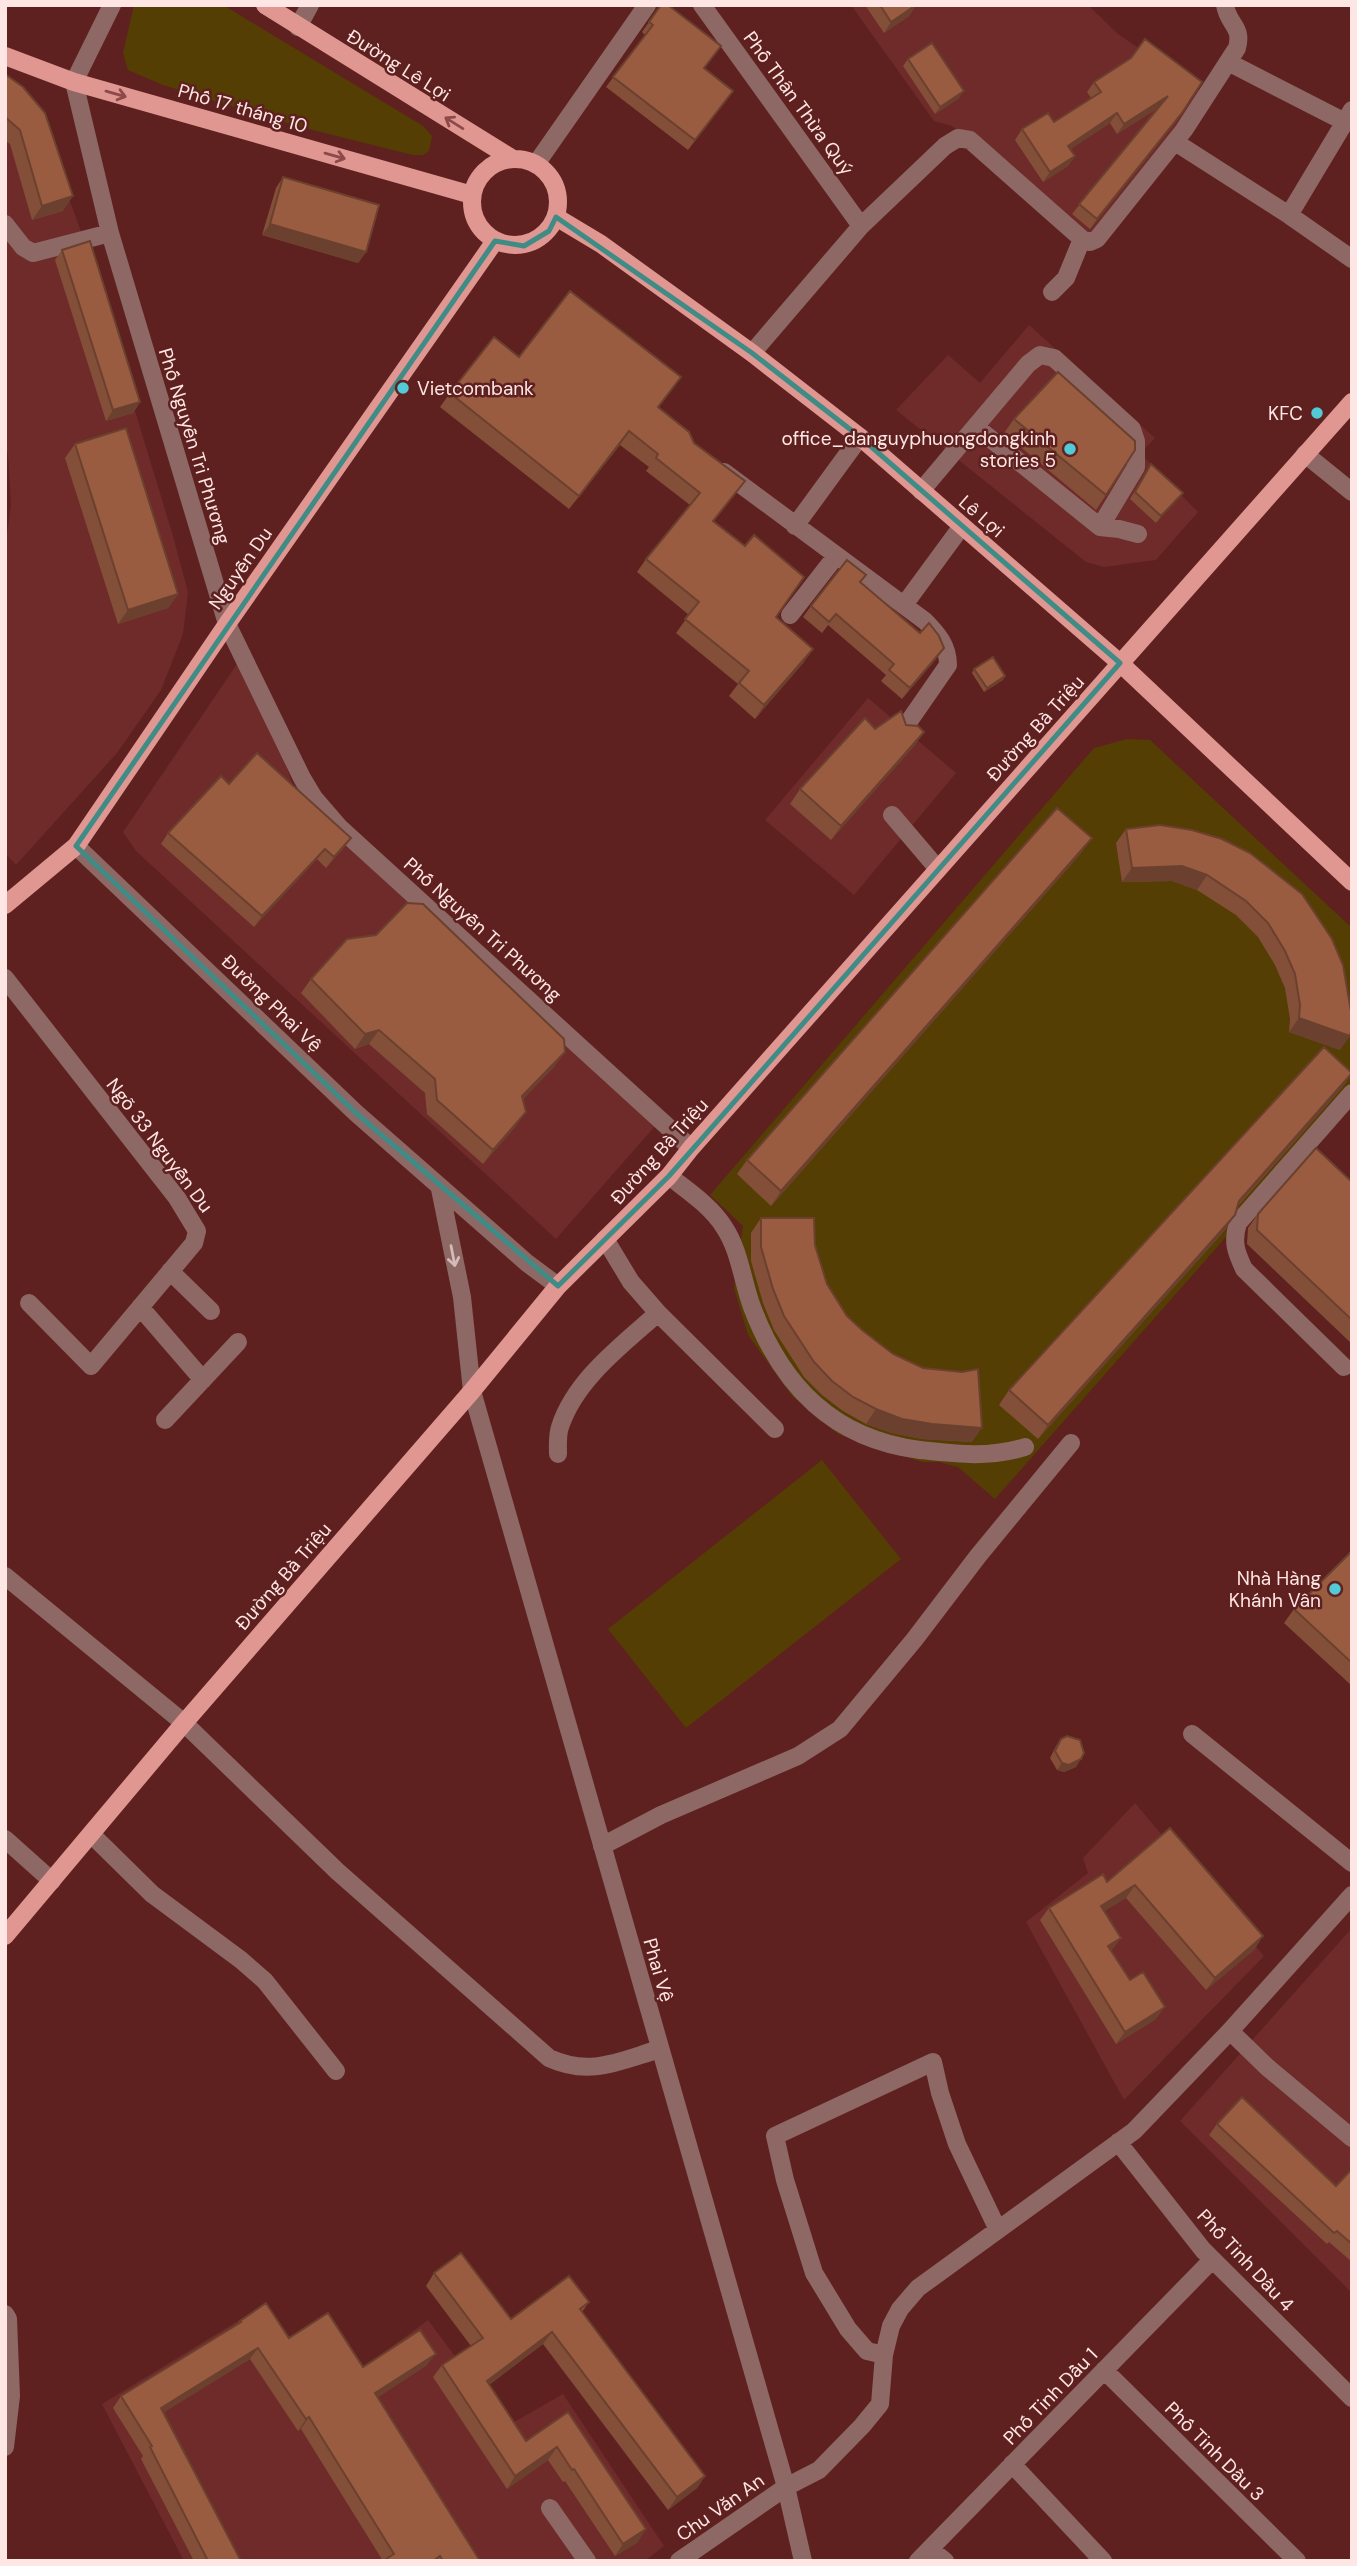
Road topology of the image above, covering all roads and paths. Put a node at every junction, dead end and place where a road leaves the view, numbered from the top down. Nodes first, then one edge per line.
1 (112, 5) edge
2 (265, 5) edge
3 (310, 5) edge
4 (647, 5) edge
5 (702, 5) edge
6 (1225, 5) edge
7 (298, 27) junction
8 (5, 56) edge
9 (1228, 62) junction
10 (74, 82) junction
11 (1348, 116) edge
12 (1175, 142) junction
13 (513, 159) junction
14 (536, 164) junction
15 (472, 195) junction
16 (1289, 215) junction
17 (556, 217) junction
18 (5, 224) edge
19 (861, 226) junction
20 (110, 233) junction
21 (1082, 239) junction
22 (495, 242) junction
23 (1352, 259) edge
24 (1052, 292) dead end
25 (752, 353) junction
26 (1352, 402) edge
27 (976, 427) junction
28 (860, 437) junction
29 (1306, 454) junction
30 (712, 463) edge
31 (921, 491) junction
32 (1352, 492) edge
33 (794, 526) junction
34 (961, 526) junction
35 (1100, 527) junction
36 (1138, 534) dead end
37 (836, 556) junction
38 (904, 605) junction
39 (790, 615) edge
40 (227, 624) junction
41 (1120, 663) junction
42 (903, 730) edge
43 (892, 815) dead end
44 (76, 846) junction
45 (938, 869) junction
46 (1352, 882) edge
47 (5, 905) edge
48 (5, 978) edge
49 (1352, 1093) edge
50 (691, 1148) junction
51 (669, 1176) junction
52 (440, 1189) junction
53 (605, 1239) junction
54 (170, 1271) junction
55 (558, 1286) junction
56 (29, 1303) dead end
57 (140, 1307) junction
58 (211, 1311) dead end
59 (658, 1313) junction
60 (238, 1342) dead end
61 (1344, 1367) dead end
62 (203, 1380) junction
63 (472, 1391) junction
64 (165, 1420) dead end
65 (775, 1429) dead end
66 (1071, 1443) dead end
67 (1025, 1447) dead end
68 (558, 1454) dead end
69 (5, 1576) edge
70 (184, 1723) junction
71 (1192, 1734) dead end
72 (91, 1834) junction
73 (5, 1839) edge
74 (602, 1846) junction
75 (1352, 1863) edge
76 (52, 1881) junction
77 (1352, 1895) edge
78 (5, 1936) edge
79 (1230, 2031) junction
80 (660, 2049) junction
81 (336, 2071) dead end
82 (1352, 2138) edge
83 (1118, 2142) junction
84 (998, 2230) junction
85 (1212, 2260) junction
86 (5, 2314) edge
87 (884, 2355) junction
88 (1104, 2370) junction
89 (1352, 2398) edge
90 (5, 2446) edge
91 (1012, 2464) junction
92 (786, 2487) junction
93 (550, 2508) dead end
94 (924, 2555) edge
95 (587, 2561) edge
96 (679, 2561) edge
97 (803, 2561) edge
98 (945, 2561) edge
99 (1103, 2561) edge
100 (1297, 2561) edge

1 - 10 street
2 - 7 main road, Đường Lê Lợi
3 - 7 street
4 - 14 street
5 - 19 street, Phố Thân Thừa Quý
6 - 9 street
13 -> 7 main road, Đường Lê Lợi
8 - 10 main road, Phố 17 tháng 10
9 - 11 street
9 - 12 street
10 -> 15 main road, Phố 17 tháng 10
10 - 20 street, Phố Nguyễn Tri Phương
11 - 16 street
12 - 16 street
12 - 21 street
13 - 14 main road
13 - 15 main road
14 - 17 main road
15 - 22 main road
16 - 23 street
17 - 22 main road
17 - 25 main road, Lê Lợi
18 - 20 street
19 - 21 street
19 - 25 street
20 - 40 street, Phố Nguyễn Tri Phương
21 - 24 street
22 - 40 main road, Nguyễn Du
25 - 28 main road, Lê Lợi
26 - 29 main road, Đường Bà Triệu
27 - 31 street
27 - 35 street
27 - 35 street
28 - 31 main road, Lê Lợi
28 - 33 street
29 - 32 street
29 - 41 main road, Đường Bà Triệu
30 - 33 street
31 - 34 main road, Lê Lợi
33 - 37 street
34 - 38 street
34 - 41 main road, Lê Lợi
35 - 36 street
37 - 38 street
37 - 39 street
38 - 42 street
40 - 44 main road, Nguyễn Du
40 - 50 street, Phố Nguyễn Tri Phương
41 - 45 main road, Đường Bà Triệu
41 - 46 main road, Lê Lợi
43 - 45 street
44 - 47 main road, Nguyễn Du
44 - 52 street, Đường Phai Vệ
45 - 50 main road, Đường Bà Triệu
48 - 54 street, Ngõ 33 Nguyễn Du
49 - 61 street
50 - 51 main road, Đường Bà Triệu
51 - 53 main road, Đường Bà Triệu
51 - 67 street
52 - 55 street, Đường Phai Vệ
52 -> 63 street
53 - 55 main road, Đường Bà Triệu
53 - 59 street
54 - 57 street, Ngõ 33 Nguyễn Du
54 - 58 street
55 - 63 main road, Đường Bà Triệu
56 - 57 street, Ngõ 33 Nguyễn Du
57 - 62 street
59 - 65 street
59 - 68 street
60 - 62 street
62 - 64 street
63 - 70 main road, Đường Bà Triệu
63 - 74 street, Phai Vệ
66 - 74 street
69 - 70 street
70 - 72 main road, Đường Bà Triệu
70 - 80 street
71 - 75 street
72 - 76 main road, Đường Bà Triệu
72 - 81 street
73 - 76 street
74 - 80 street, Phai Vệ
76 - 78 main road, Đường Bà Triệu
77 - 79 street, Chu Văn An
79 - 82 street
79 - 83 street, Chu Văn An
80 - 92 street, Phai Vệ
83 - 84 street, Chu Văn An
83 - 85 street, Phố Tinh Dầu 4
84 - 87 street, Chu Văn An
84 - 87 street
85 - 88 street, Phố Tinh Dầu 1
85 - 89 street, Phố Tinh Dầu 4
86 - 90 street
87 - 92 street, Chu Văn An
88 - 91 street, Phố Tinh Dầu 1
88 - 100 street, Phố Tinh Dầu 3
91 - 94 street, Phố Tinh Dầu 1
91 - 99 street
92 - 96 street, Chu Văn An
92 - 97 street, Phai Vệ
93 - 95 street
94 - 98 street

